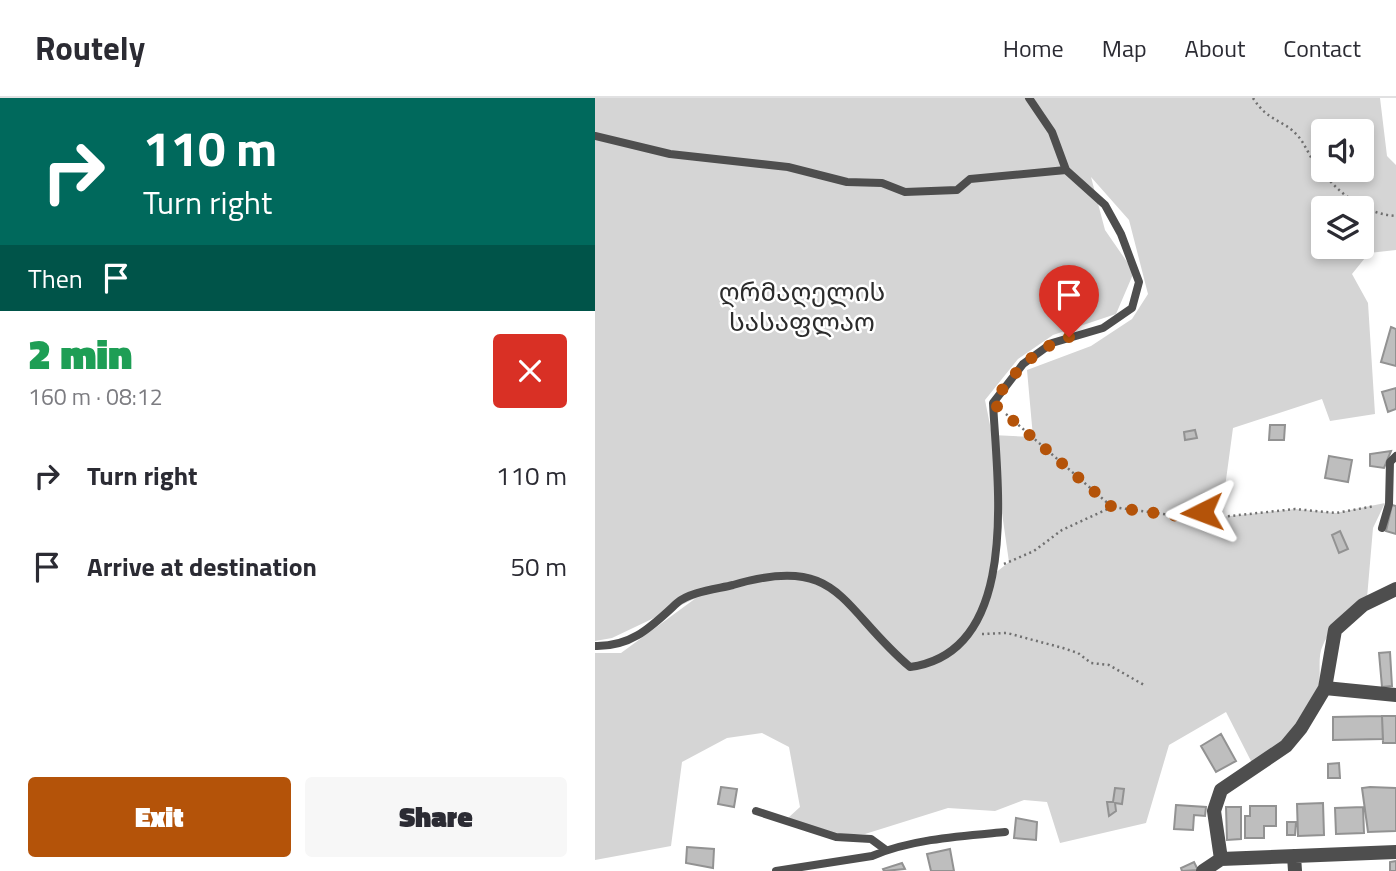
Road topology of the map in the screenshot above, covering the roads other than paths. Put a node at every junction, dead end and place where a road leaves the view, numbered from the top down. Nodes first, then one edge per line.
1 (1029, 98) edge
2 (595, 136) edge
3 (1066, 170) junction
4 (1396, 456) edge
5 (1382, 528) dead end
6 (1396, 589) edge
7 (595, 646) edge
8 (1325, 688) junction
9 (1396, 695) edge
10 (756, 811) dead end
11 (1005, 832) dead end
12 (886, 850) junction
13 (1396, 852) edge
14 (1221, 859) junction
15 (1294, 864) edge
16 (776, 871) edge
17 (1203, 871) edge

1 - 3 lane
2 - 3 lane
3 - 7 lane
4 - 5 lane
6 - 8 street
8 - 9 street
8 - 14 street
10 - 12 lane
11 - 12 lane
12 - 16 lane
13 - 15 street
14 - 15 street
14 - 17 street

